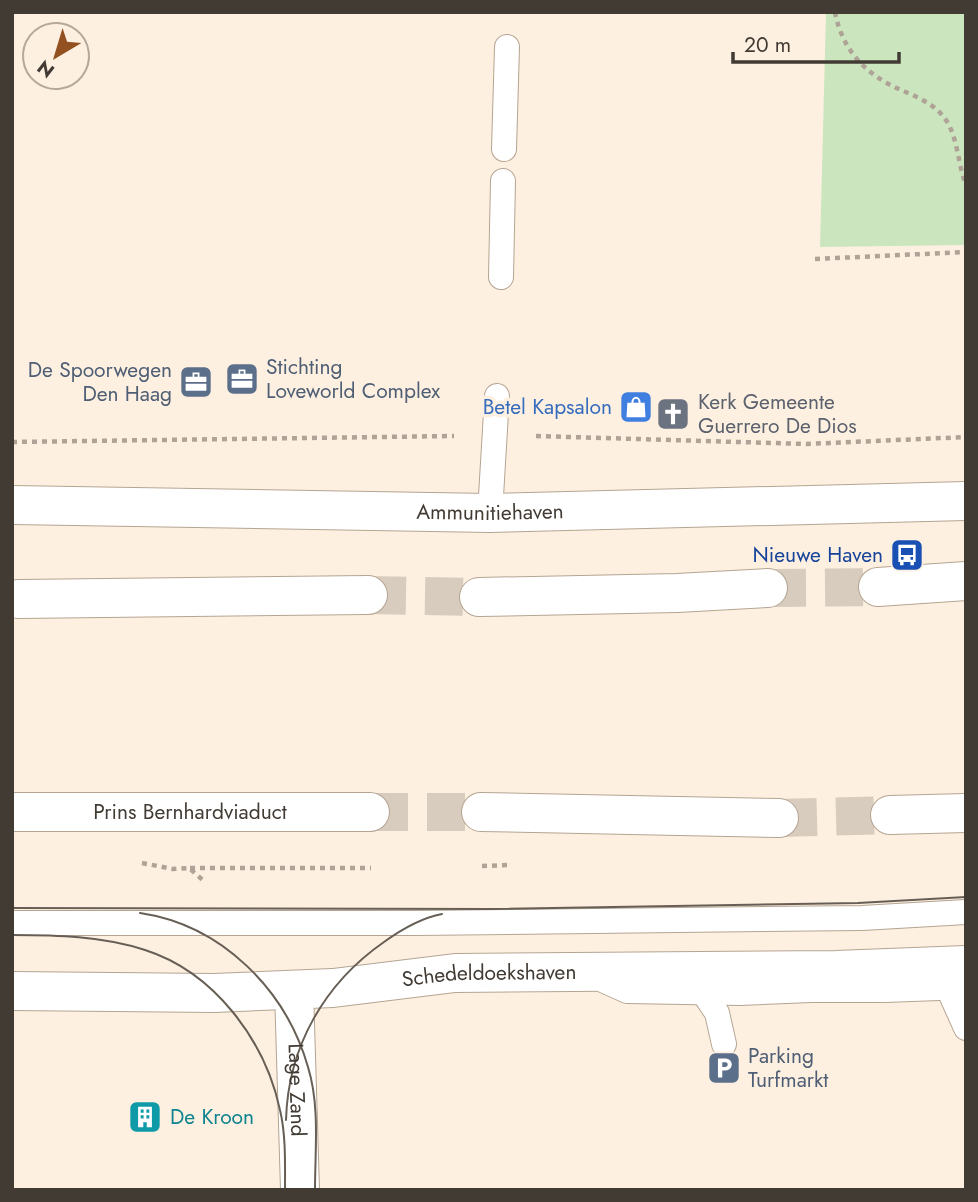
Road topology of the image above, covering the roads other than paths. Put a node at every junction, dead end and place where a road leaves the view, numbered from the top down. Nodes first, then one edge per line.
1 (507, 47) dead end
2 (504, 149) dead end
3 (503, 181) dead end
4 (501, 277) dead end
5 (497, 396) dead end
6 (966, 500) edge
7 (12, 505) edge
8 (491, 513) junction
9 (966, 581) edge
10 (878, 587) tunnel mouth
11 (768, 588) tunnel mouth
12 (368, 595) tunnel mouth
13 (479, 597) tunnel mouth
14 (18, 599) dead end
15 (12, 812) edge
16 (370, 812) tunnel mouth
17 (481, 812) tunnel mouth
18 (966, 813) edge
19 (890, 814) tunnel mouth
20 (779, 818) tunnel mouth
21 (966, 912) edge
22 (12, 923) edge
23 (587, 972) junction
24 (833, 977) junction
25 (960, 980) edge
26 (295, 990) junction
27 (885, 990) junction
28 (12, 991) edge
29 (703, 992) junction
30 (740, 993) junction
31 (966, 1028) edge
32 (300, 1190) edge

1 - 2 lane
3 - 4 lane
5 - 8 lane
6 - 8 street, Ammunitiehaven
7 - 8 street, Ammunitiehaven
9 - 10 street
11 - 13 street
12 - 14 street
15 - 16 street, Prins Bernhardviaduct
17 - 20 street
18 - 19 street
21 - 22 lane
23 - 24 street, Schedeldoekshaven
23 - 26 street, Schedeldoekshaven
23 - 29 lane
24 - 25 street, Schedeldoekshaven
24 - 27 lane
24 - 27 lane
24 - 30 lane
25 - 27 lane
25 - 31 lane
26 - 28 street, Schedeldoekshaven
26 - 32 street, Lage Zand
29 - 30 lane
29 - 30 lane

